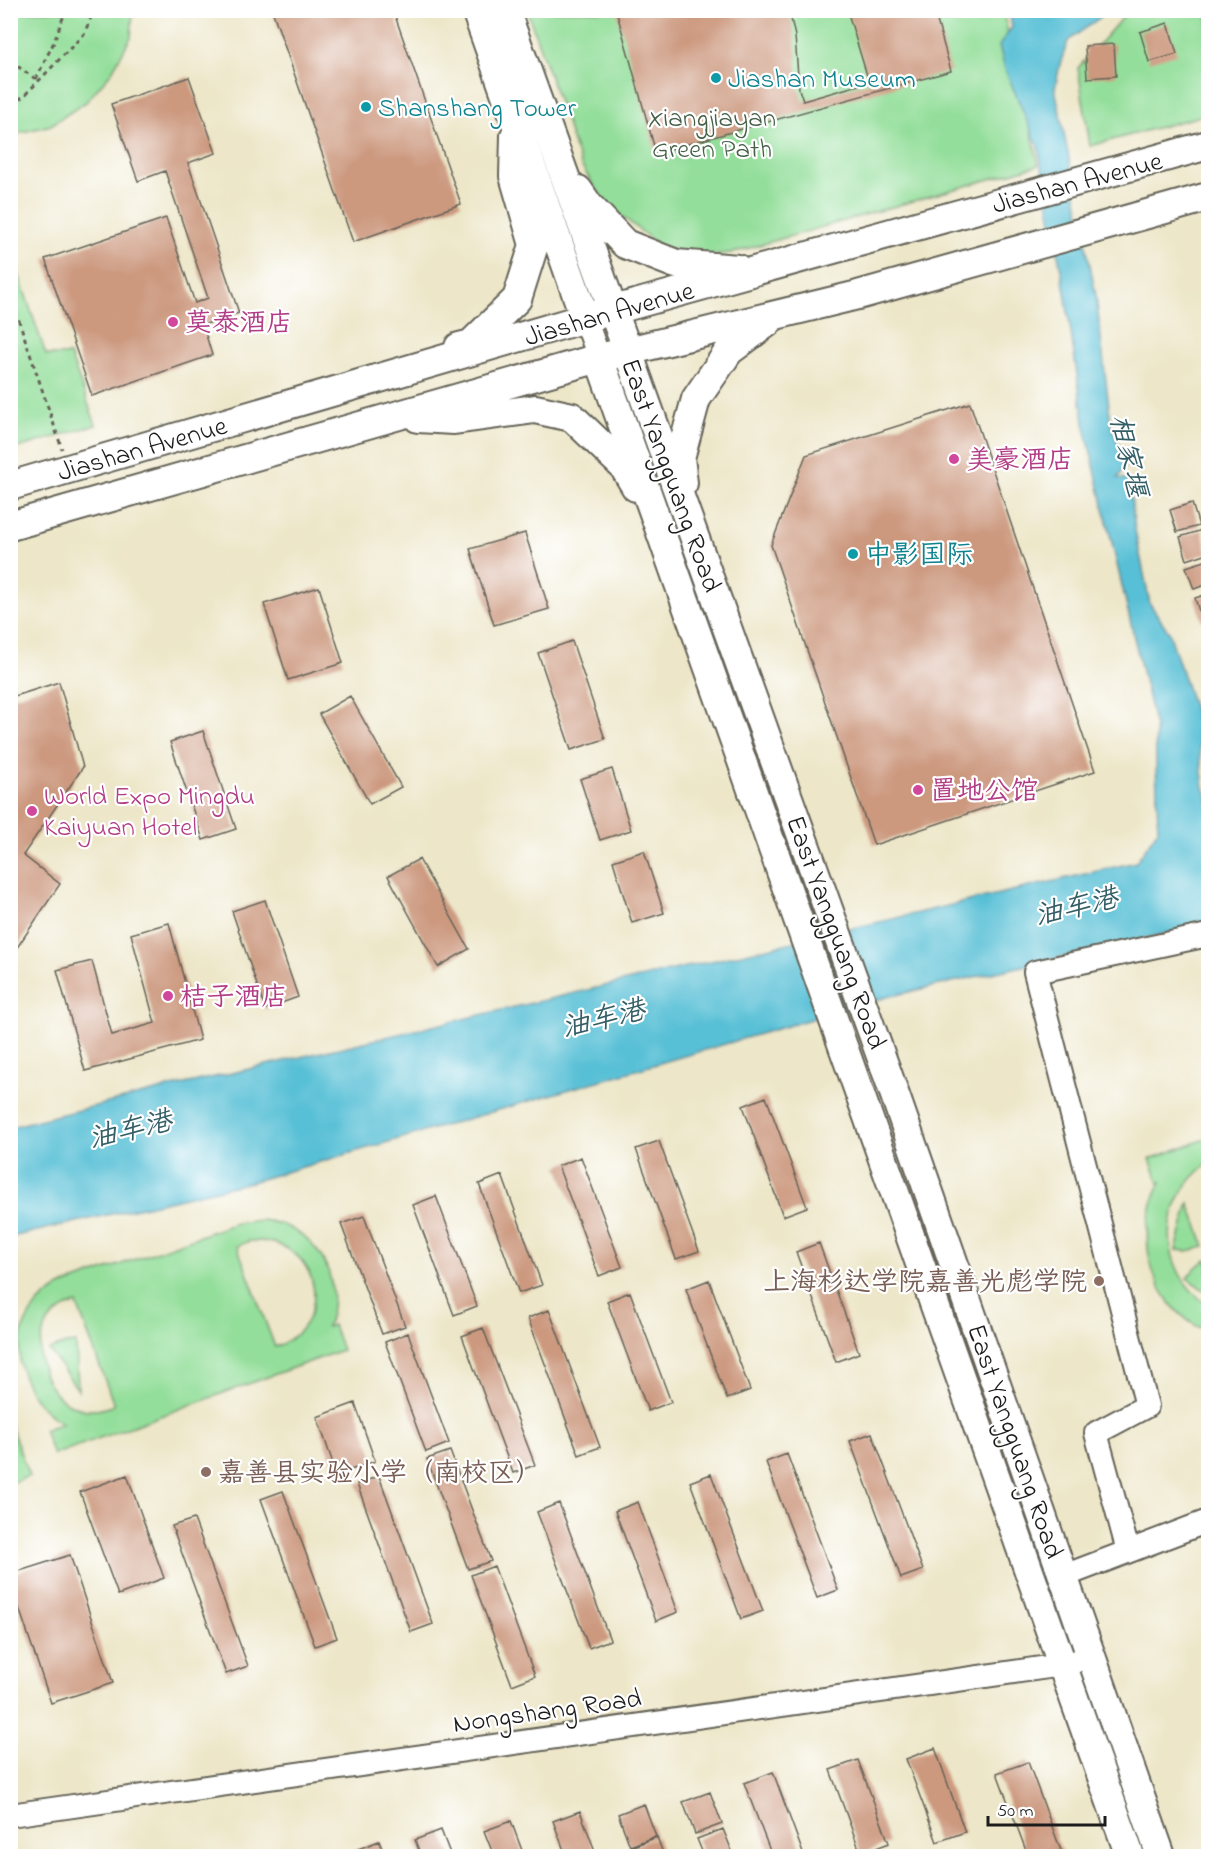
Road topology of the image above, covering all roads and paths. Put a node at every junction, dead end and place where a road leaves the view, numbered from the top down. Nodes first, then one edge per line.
1 (66, 10) edge
2 (94, 10) edge
3 (476, 10) edge
4 (505, 10) edge
5 (10, 61) edge
6 (37, 80) junction
7 (10, 103) edge
8 (516, 122) junction
9 (1209, 145) edge
10 (562, 166) junction
11 (1209, 197) edge
12 (758, 271) junction
13 (10, 294) edge
14 (614, 311) junction
15 (778, 314) junction
16 (585, 318) junction
17 (627, 351) junction
18 (599, 358) junction
19 (420, 366) junction
20 (392, 417) junction
21 (69, 469) junction
22 (10, 486) edge
23 (688, 521) junction
24 (10, 526) edge
25 (660, 529) junction
26 (1209, 935) edge
27 (1209, 1521) edge
28 (1128, 1551) junction
29 (1064, 1576) junction
30 (1091, 1657) junction
31 (1062, 1665) junction
32 (10, 1815) edge
33 (1130, 1857) edge
34 (1161, 1857) edge

1 - 6 path
2 - 6 path
3 - 8 main road, East Yangguang Road
4 - 10 main road, East Yangguang Road
5 - 6 path
6 - 7 path
8 - 16 main road, East Yangguang Road
8 - 19 main road
9 - 12 main road, Jiashan Avenue
10 - 12 main road
10 - 14 main road, East Yangguang Road
11 - 15 main road, Jiashan Avenue
12 - 14 main road, Jiashan Avenue
13 - 21 path
14 - 16 main road, Jiashan Avenue
14 - 17 main road, East Yangguang Road
15 - 17 main road, Jiashan Avenue
15 - 23 main road
16 - 18 street, East Yangguang Road
16 - 19 main road, Jiashan Avenue
17 - 18 main road, Jiashan Avenue
17 - 23 main road, East Yangguang Road
18 - 20 main road, Jiashan Avenue
18 - 25 main road, East Yangguang Road
19 - 21 main road, Jiashan Avenue
20 - 24 main road, Jiashan Avenue
20 - 25 main road
21 - 22 main road, Jiashan Avenue
23 - 29 main road, East Yangguang Road
25 - 31 main road, East Yangguang Road
26 - 28 street
27 - 28 street
28 - 29 street
29 - 30 main road, East Yangguang Road
30 - 31 street, Nongshang Road
30 - 34 main road, East Yangguang Road
31 - 32 street, Nongshang Road
31 - 33 main road, East Yangguang Road

